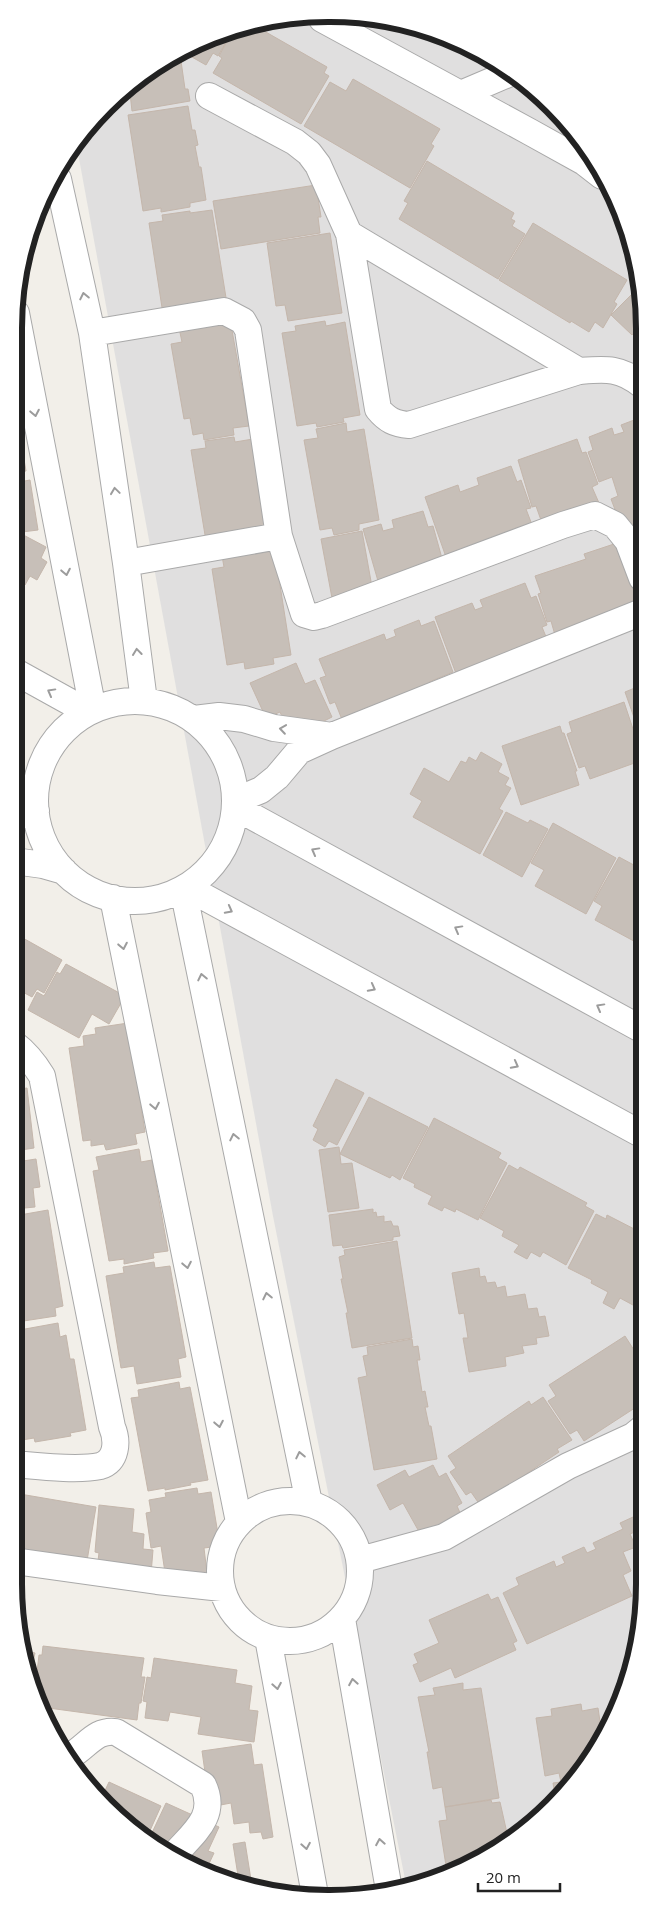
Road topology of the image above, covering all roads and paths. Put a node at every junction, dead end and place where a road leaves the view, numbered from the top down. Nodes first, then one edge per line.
1 (328, 22) edge
2 (502, 76) edge
3 (461, 94) junction
4 (209, 96) dead end
5 (587, 165) edge
6 (59, 184) edge
7 (349, 234) junction
8 (92, 333) junction
9 (22, 345) edge
10 (579, 371) junction
11 (636, 381) edge
12 (279, 536) junction
13 (636, 562) edge
14 (126, 563) junction
15 (636, 614) edge
16 (22, 675) edge
17 (144, 701) junction
18 (90, 711) junction
19 (194, 719) junction
20 (332, 736) junction
21 (235, 804) junction
22 (25, 805) edge
23 (22, 863) edge
24 (64, 871) junction
25 (185, 888) junction
26 (114, 898) junction
27 (636, 1026) edge
28 (22, 1051) edge
29 (636, 1131) edge
30 (636, 1433) edge
31 (22, 1465) edge
32 (310, 1503) junction
33 (239, 1522) junction
34 (360, 1560) junction
35 (22, 1562) edge
36 (222, 1588) junction
37 (342, 1620) junction
38 (268, 1638) junction
39 (74, 1753) edge
40 (178, 1850) edge
41 (388, 1885) edge
42 (313, 1890) edge

1 - 3 street
2 - 3 street
3 - 5 street
4 - 7 street
8 -> 6 street
7 - 10 street
7 - 10 street
8 - 12 street
14 -> 8 street
9 -> 18 street
10 - 11 street
12 - 13 street
12 - 14 street
17 -> 14 street
15 - 20 street
18 -> 16 street
17 - 18 street
17 - 19 street
18 - 22 street
20 -> 19 street
19 - 21 street
20 - 21 street
21 - 25 street
27 -> 21 street
22 - 24 street
23 - 24 street
24 - 26 street
25 - 26 street
25 -> 29 street
32 -> 25 street
26 -> 33 street
28 - 31 street
30 - 34 street
32 - 33 street
32 - 34 street
33 - 36 street
34 - 37 street
35 - 36 street
36 - 38 street
37 - 38 street
41 -> 37 street
38 -> 42 street
39 - 40 street

